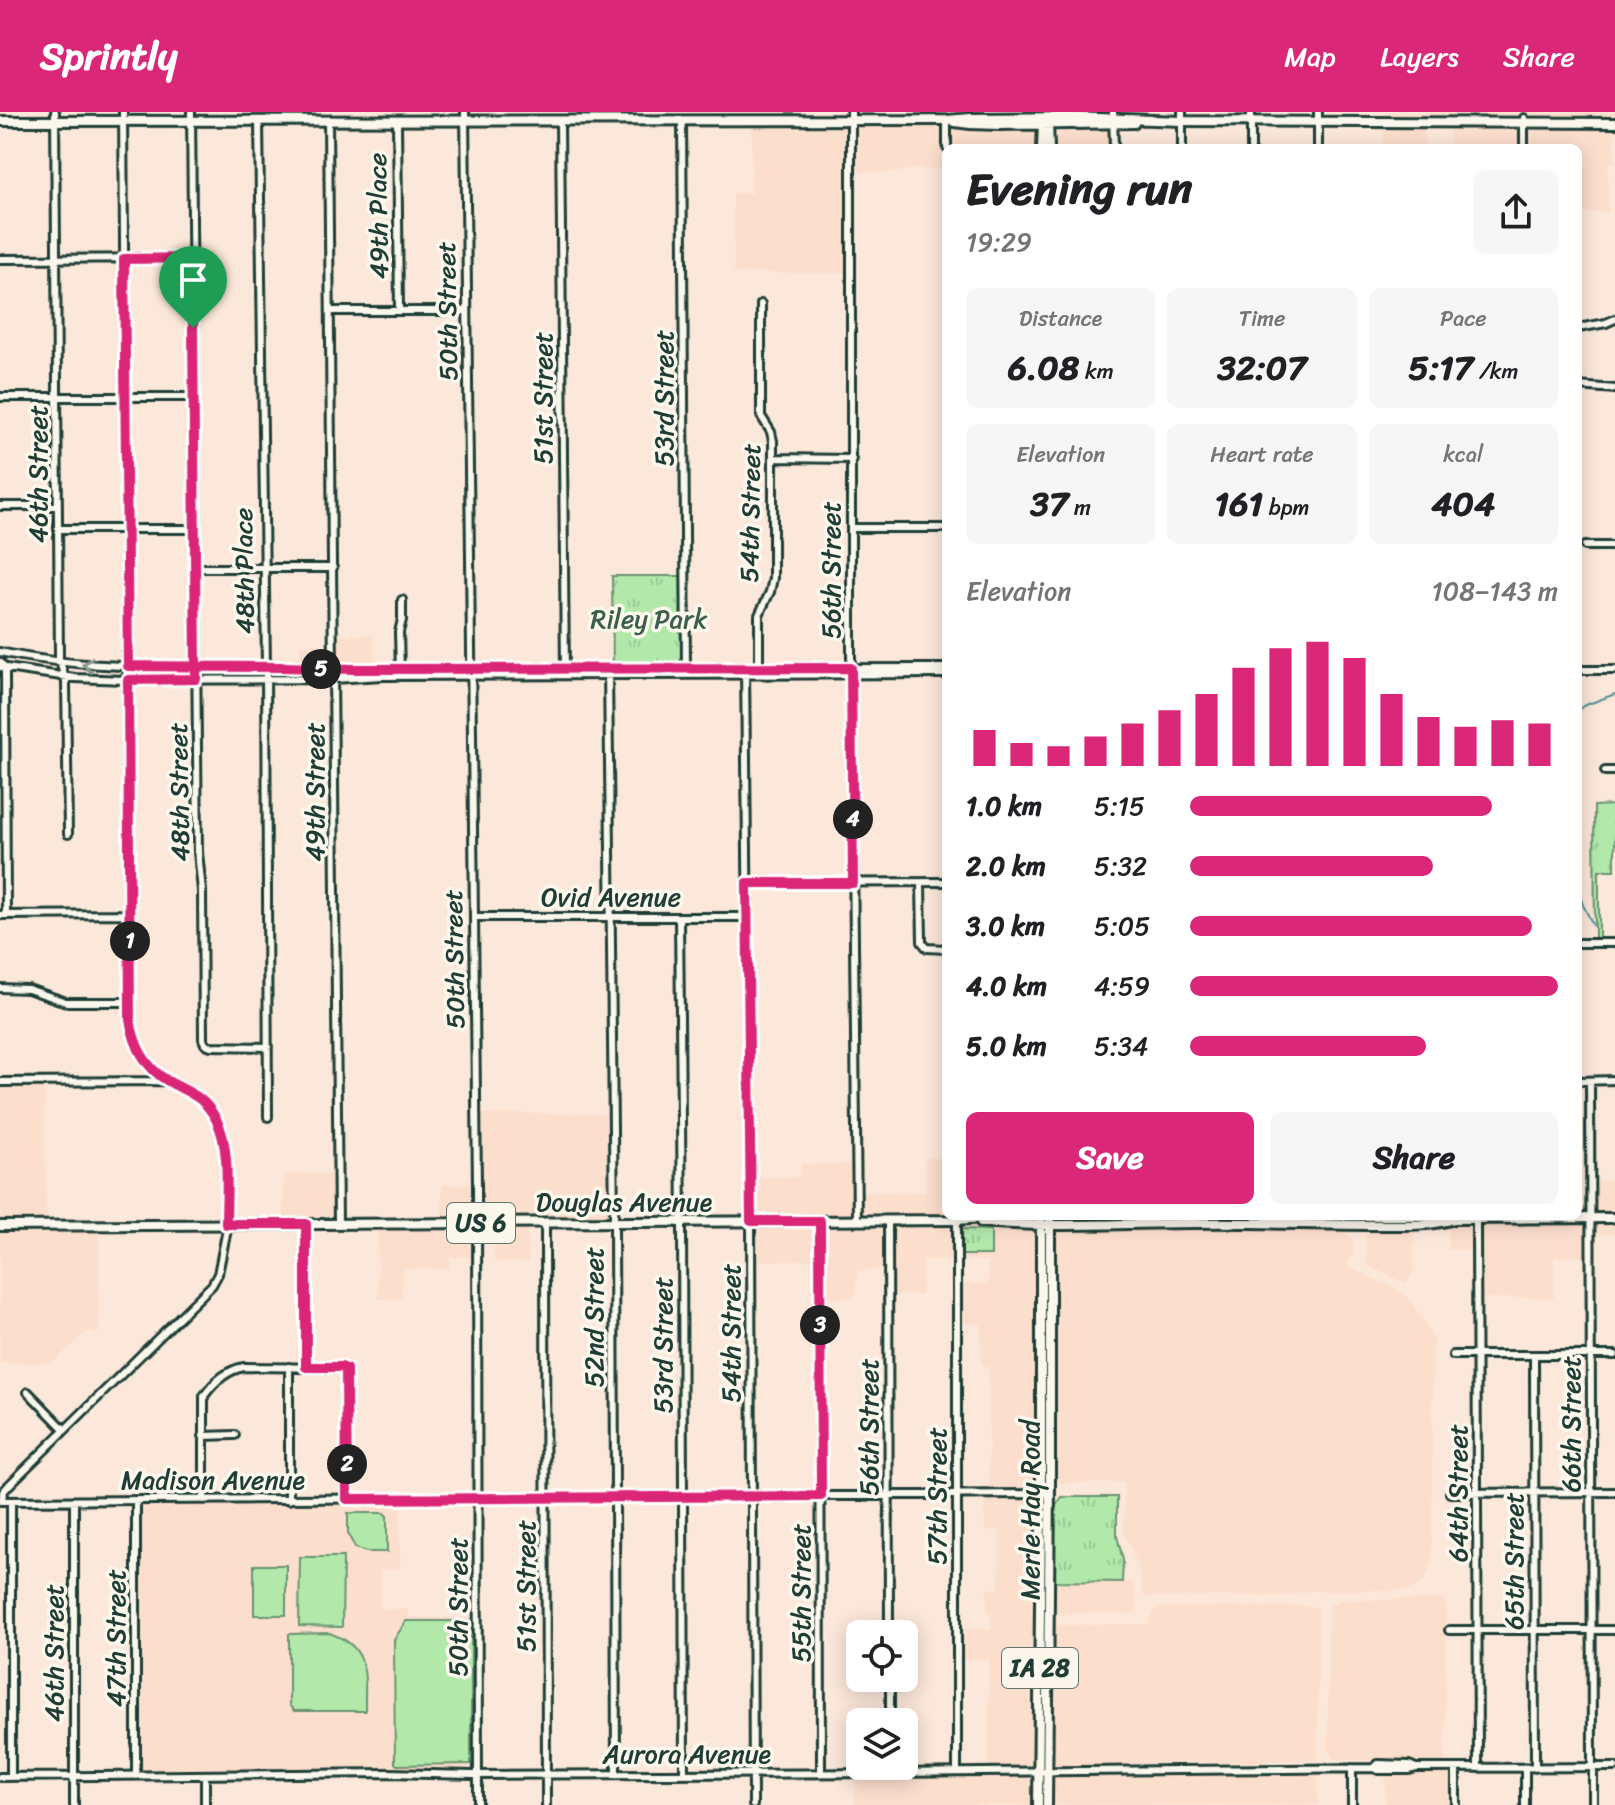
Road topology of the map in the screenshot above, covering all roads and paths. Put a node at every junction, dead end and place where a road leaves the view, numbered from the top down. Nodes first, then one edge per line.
1 (55, 116) edge
2 (123, 116) edge
3 (191, 116) edge
4 (465, 116) edge
5 (636, 116) edge
6 (704, 116) edge
7 (782, 116) edge
8 (852, 116) edge
9 (1182, 117) edge
10 (1251, 117) edge
11 (1318, 117) edge
12 (1385, 117) edge
13 (557, 118) edge
14 (1044, 118) edge
15 (1113, 118) edge
16 (947, 120) junction
17 (1524, 120) junction
18 (0, 121) edge
19 (259, 121) junction
20 (328, 121) junction
21 (397, 121) junction
22 (682, 121) junction
23 (1615, 121) edge
24 (1064, 125) junction
25 (947, 144) edge
26 (1047, 144) edge
27 (1048, 144) edge
28 (1114, 144) edge
29 (1182, 144) edge
30 (1251, 144) edge
31 (1318, 144) edge
32 (1524, 144) edge
33 (193, 258) junction
34 (0, 259) edge
35 (56, 259) junction
36 (124, 259) junction
37 (761, 304) dead end
38 (330, 311) junction
39 (399, 311) junction
40 (467, 311) junction
41 (1615, 319) edge
42 (1582, 327) edge
43 (1582, 386) edge
44 (1615, 389) edge
45 (0, 397) edge
46 (57, 397) junction
47 (126, 397) junction
48 (194, 397) junction
49 (773, 458) junction
50 (852, 459) junction
51 (0, 506) edge
52 (58, 506) junction
53 (851, 528) junction
54 (942, 528) edge
55 (58, 529) junction
56 (126, 529) junction
57 (195, 529) junction
58 (1585, 546) dead end
59 (1615, 546) edge
60 (196, 568) junction
61 (264, 568) junction
62 (333, 568) junction
63 (402, 600) dead end
64 (0, 652) edge
65 (60, 663) junction
66 (2, 666) edge
67 (128, 666) junction
68 (196, 667) junction
69 (266, 667) junction
70 (942, 668) edge
71 (334, 669) junction
72 (1582, 670) edge
73 (1615, 670) edge
74 (851, 671) junction
75 (565, 672) junction
76 (608, 672) junction
77 (686, 672) junction
78 (745, 672) junction
79 (759, 672) junction
80 (400, 673) junction
81 (471, 673) junction
82 (942, 674) edge
83 (65, 677) junction
84 (196, 679) junction
85 (265, 679) junction
86 (334, 679) junction
87 (128, 680) junction
88 (1605, 771) dead end
89 (1615, 771) edge
90 (68, 834) dead end
91 (942, 882) edge
92 (747, 883) junction
93 (853, 883) junction
94 (921, 883) junction
95 (130, 914) junction
96 (3, 915) edge
97 (474, 917) junction
98 (610, 917) junction
99 (679, 917) junction
100 (748, 917) junction
101 (1582, 943) edge
102 (1615, 943) edge
103 (942, 949) edge
104 (0, 988) edge
105 (130, 1002) junction
106 (268, 1047) junction
107 (150, 1067) junction
108 (1615, 1080) edge
109 (146, 1081) junction
110 (168, 1081) junction
111 (1582, 1081) edge
112 (1590, 1081) junction
113 (0, 1082) edge
114 (268, 1117) dead end
115 (1582, 1218) edge
116 (1590, 1218) junction
117 (1615, 1218) edge
118 (942, 1219) edge
119 (857, 1220) junction
120 (888, 1220) junction
121 (959, 1220) edge
122 (1045, 1220) edge
123 (1136, 1220) edge
124 (1227, 1220) edge
125 (1334, 1220) edge
126 (1448, 1220) edge
127 (1476, 1220) edge
128 (751, 1221) junction
129 (820, 1221) junction
130 (614, 1222) junction
131 (682, 1222) junction
132 (477, 1223) junction
133 (545, 1223) junction
134 (227, 1224) junction
135 (306, 1224) junction
136 (338, 1224) junction
137 (0, 1226) edge
138 (1453, 1355) dead end
139 (1477, 1355) junction
140 (1534, 1355) junction
141 (1591, 1355) junction
142 (1615, 1355) edge
143 (289, 1367) junction
144 (306, 1367) junction
145 (28, 1392) dead end
146 (65, 1430) junction
147 (235, 1435) dead end
148 (203, 1436) junction
149 (1534, 1492) junction
150 (1591, 1492) junction
151 (1615, 1492) edge
152 (1450, 1493) dead end
153 (1478, 1493) junction
154 (1046, 1494) junction
155 (821, 1496) junction
156 (889, 1496) junction
157 (957, 1496) junction
158 (683, 1497) junction
159 (752, 1497) junction
160 (546, 1498) junction
161 (615, 1498) junction
162 (347, 1499) junction
163 (478, 1499) junction
164 (204, 1500) junction
165 (289, 1500) junction
166 (1, 1501) edge
167 (11, 1501) junction
168 (74, 1501) junction
169 (136, 1501) junction
170 (889, 1620) edge
171 (1449, 1630) dead end
172 (1478, 1630) junction
173 (1534, 1630) junction
174 (1591, 1630) junction
175 (1615, 1630) edge
176 (1592, 1767) junction
177 (1615, 1767) edge
178 (1352, 1768) junction
179 (1456, 1768) junction
180 (1478, 1768) junction
181 (1525, 1768) junction
182 (1535, 1768) junction
183 (918, 1771) edge
184 (1043, 1771) junction
185 (846, 1772) edge
186 (957, 1772) junction
187 (753, 1773) junction
188 (821, 1773) junction
189 (547, 1774) junction
190 (616, 1774) junction
191 (684, 1774) junction
192 (205, 1775) junction
193 (478, 1775) junction
194 (136, 1776) junction
195 (0, 1777) edge
196 (11, 1777) junction
197 (74, 1777) junction
198 (74, 1805) edge
199 (205, 1805) edge
200 (478, 1805) edge
201 (546, 1805) edge
202 (753, 1805) edge
203 (1038, 1805) edge
204 (1047, 1805) edge
205 (1352, 1805) edge
206 (1456, 1805) edge
207 (1525, 1805) edge
208 (1593, 1805) edge

1 - 2 main road
1 - 18 main road
1 - 35 street, 46th Street
2 - 3 main road
2 - 36 street
3 - 19 main road
3 - 33 street, 48th Street
4 - 13 main road
4 - 21 main road
4 - 40 street, 50th Street
5 - 13 main road
5 - 22 main road
6 - 7 main road
6 - 22 main road
7 - 8 main road
8 - 16 main road
8 - 50 street, 56th Street
9 - 10 main road
9 - 15 main road
9 - 29 street
10 - 11 main road
10 - 30 street
11 - 12 main road
11 - 31 street
12 - 17 main road
13 - 75 street, 51st Street
14 - 15 main road
14 - 16 main road
14 - 24 main road
14 - 26 main road
15 - 24 main road
15 - 28 street
16 - 25 street
17 - 23 main road
17 - 32 street
19 - 20 main road
19 - 61 street, 48th Place
20 - 21 main road
20 - 38 street, 49th Street
21 - 39 street, 49th Place
22 - 77 street, 53rd Street
24 - 27 main road
33 - 36 street
33 - 48 street, 48th Street
34 - 35 street
35 - 36 street
35 - 46 street, 46th Street
36 - 47 street
37 - 49 street, 54th Street
38 - 39 street
38 - 62 street, 49th Street
39 - 40 street
40 - 81 street, 50th Street
41 - 42 street
43 - 44 street
45 - 46 street
46 - 47 street
46 - 52 street, 46th Street
47 - 48 street
47 - 56 street
48 - 57 street, 48th Street
49 - 50 street
49 - 79 street, 54th Street
50 - 53 street, 56th Street
51 - 52 street
52 - 55 street, 46th Street
53 - 54 street
53 - 74 street, 56th Street
55 - 56 street
55 - 65 street, 46th Street
56 - 57 street
56 - 67 street
57 - 60 street, 48th Street
58 - 59 street
60 - 61 street
60 - 68 street, 48th Street
61 - 62 street
61 - 69 street, 48th Place
62 - 71 street, 49th Street
63 - 80 street
64 - 65 street
67 -> 65 street
65 - 83 street, 46th Street
66 - 83 street
66 - 96 street
67 - 68 street
67 - 87 street
68 - 69 street
68 - 84 street, 48th Street
69 - 71 street
69 - 85 street, 48th Place
70 - 74 street
71 - 80 street
71 - 86 street, 49th Street
72 - 73 street
74 - 79 street
74 - 82 street
74 - 93 street, 56th Street
75 - 76 street
75 - 81 street
76 - 77 street
76 - 98 street, 52nd Street
77 - 78 street
78 - 79 street
78 - 92 street, 54th Street
80 - 81 street
80 - 86 street
81 - 97 street, 50th Street
83 - 87 street
83 - 90 street, 46th Street
84 - 85 street
84 - 87 street
84 - 106 street, 48th Street
85 - 86 street
85 - 106 street, 48th Place
86 - 136 street, 49th Street
87 - 95 street
88 - 89 street
91 - 94 street
92 - 93 street
92 - 100 street, 54th Street
93 - 94 street
93 - 119 street, 56th Street
94 - 103 street
95 - 96 street
95 - 105 street
97 - 98 street, Ovid Avenue
97 - 132 street, 50th Street
98 - 99 street, Ovid Avenue
98 - 130 street, 52nd Street
99 - 100 street, Ovid Avenue
99 - 131 street, 53rd Street
100 - 128 street, 54th Street
101 - 102 street
104 - 105 street
105 - 107 street
106 - 114 street, 48th Place
107 - 109 street
107 - 110 street
108 - 112 street
109 - 110 street
109 - 113 street
110 - 134 street
111 - 112 street
112 - 116 street, 66th Street
115 - 116 main road, Douglas Avenue
116 - 117 main road, Douglas Avenue
116 - 141 street, 66th Street
118 - 120 main road, Douglas Avenue / US 6
119 - 120 main road, Douglas Avenue / US 6
119 - 129 main road, Douglas Avenue / US 6
120 - 156 street, 56th Street
121 - 157 street, 57th Street
122 - 123 main road, Douglas Avenue
122 - 154 main road, Merle Hay Road / IA 28
123 - 124 main road, Douglas Avenue
125 - 126 main road, Douglas Avenue
127 - 139 street, 64th Street
128 - 129 main road, Douglas Avenue / US 6
128 - 131 main road, Douglas Avenue / US 6
128 - 159 street, 54th Street
129 - 155 street, 55th Street
130 - 131 main road, Douglas Avenue / US 6
130 - 133 main road, Douglas Avenue / US 6
130 - 161 street, 52nd Street
131 - 158 street, 53rd Street
132 - 133 main road, Douglas Avenue / US 6
132 - 136 main road, Douglas Avenue / US 6
132 - 163 street, 50th Street
133 - 160 street, 51st Street
134 - 135 main road, Douglas Avenue / US 6
134 - 137 main road, Douglas Avenue / US 6
134 - 146 street
135 - 136 main road, Douglas Avenue / US 6
135 - 144 street
138 - 139 street
139 - 140 street
139 - 153 street, 64th Street
140 - 141 street
140 - 149 street, 65th Street
141 - 142 street
141 - 150 street, 66th Street
143 - 144 street
143 - 148 street
143 - 165 street
144 - 162 street
145 - 146 street
146 - 166 street
147 - 148 street
148 - 164 street
149 - 150 street
149 - 153 street
149 - 173 street, 65th Street
150 - 151 street
150 - 174 street, 66th Street
152 - 153 street
153 - 172 street, 64th Street
154 - 157 street, Madison Avenue
154 - 184 main road, Merle Hay Road / IA 28
155 - 156 street, Madison Avenue
155 - 159 street, Madison Avenue
155 - 188 street, 55th Street
156 - 157 street, Madison Avenue
156 - 170 street, 56th Street
157 - 186 street, 57th Street
158 - 159 street, Madison Avenue
158 - 161 street, Madison Avenue
158 - 191 street, 53rd Street
159 - 187 street, 54th Street
160 - 161 street, Madison Avenue
160 - 163 street, Madison Avenue
160 - 189 street, 51st Street
161 - 190 street, 52nd Street
162 - 163 street, Madison Avenue
162 - 165 street, Madison Avenue
163 - 193 street, 50th Street
164 - 165 street, Madison Avenue
164 - 169 street, Madison Avenue
166 - 167 street, Madison Avenue
167 - 168 street, Madison Avenue
167 - 196 street
168 - 169 street, Madison Avenue
168 - 197 street, 46th Street
169 - 194 street, 47th Street
171 - 172 street
172 - 173 street
172 - 180 street, 64th Street
173 - 174 street
173 - 182 street, 65th Street
174 - 175 street
174 - 176 street, 66th Street
176 - 177 street, Aurora Avenue
176 - 182 street, Aurora Avenue
176 - 208 street, 66th Street
178 - 179 street, Aurora Avenue
178 - 184 street, Aurora Avenue
178 - 205 street
179 - 180 street, Aurora Avenue
179 - 206 street
180 - 181 street, Aurora Avenue
181 - 182 street, Aurora Avenue
181 - 207 street
183 - 186 street, Aurora Avenue
184 - 186 street, Aurora Avenue
184 - 203 main road, Merle Hay Road / IA 28
184 - 204 main road, Merle Hay Road / IA 28
185 - 188 street, Aurora Avenue
187 - 188 street, Aurora Avenue
187 - 191 street, Aurora Avenue
187 - 202 street, 54th Street
189 - 190 street, Aurora Avenue
189 - 193 street, Aurora Avenue
189 - 201 street, 51st Street
190 - 191 street, Aurora Avenue
192 - 193 street, Aurora Avenue
192 - 194 street, Aurora Avenue
192 - 199 street
193 - 200 street, 50th Street
194 - 197 street, Aurora Avenue
195 - 196 street, Aurora Avenue
196 - 197 street, Aurora Avenue
197 - 198 street, 46th Street

